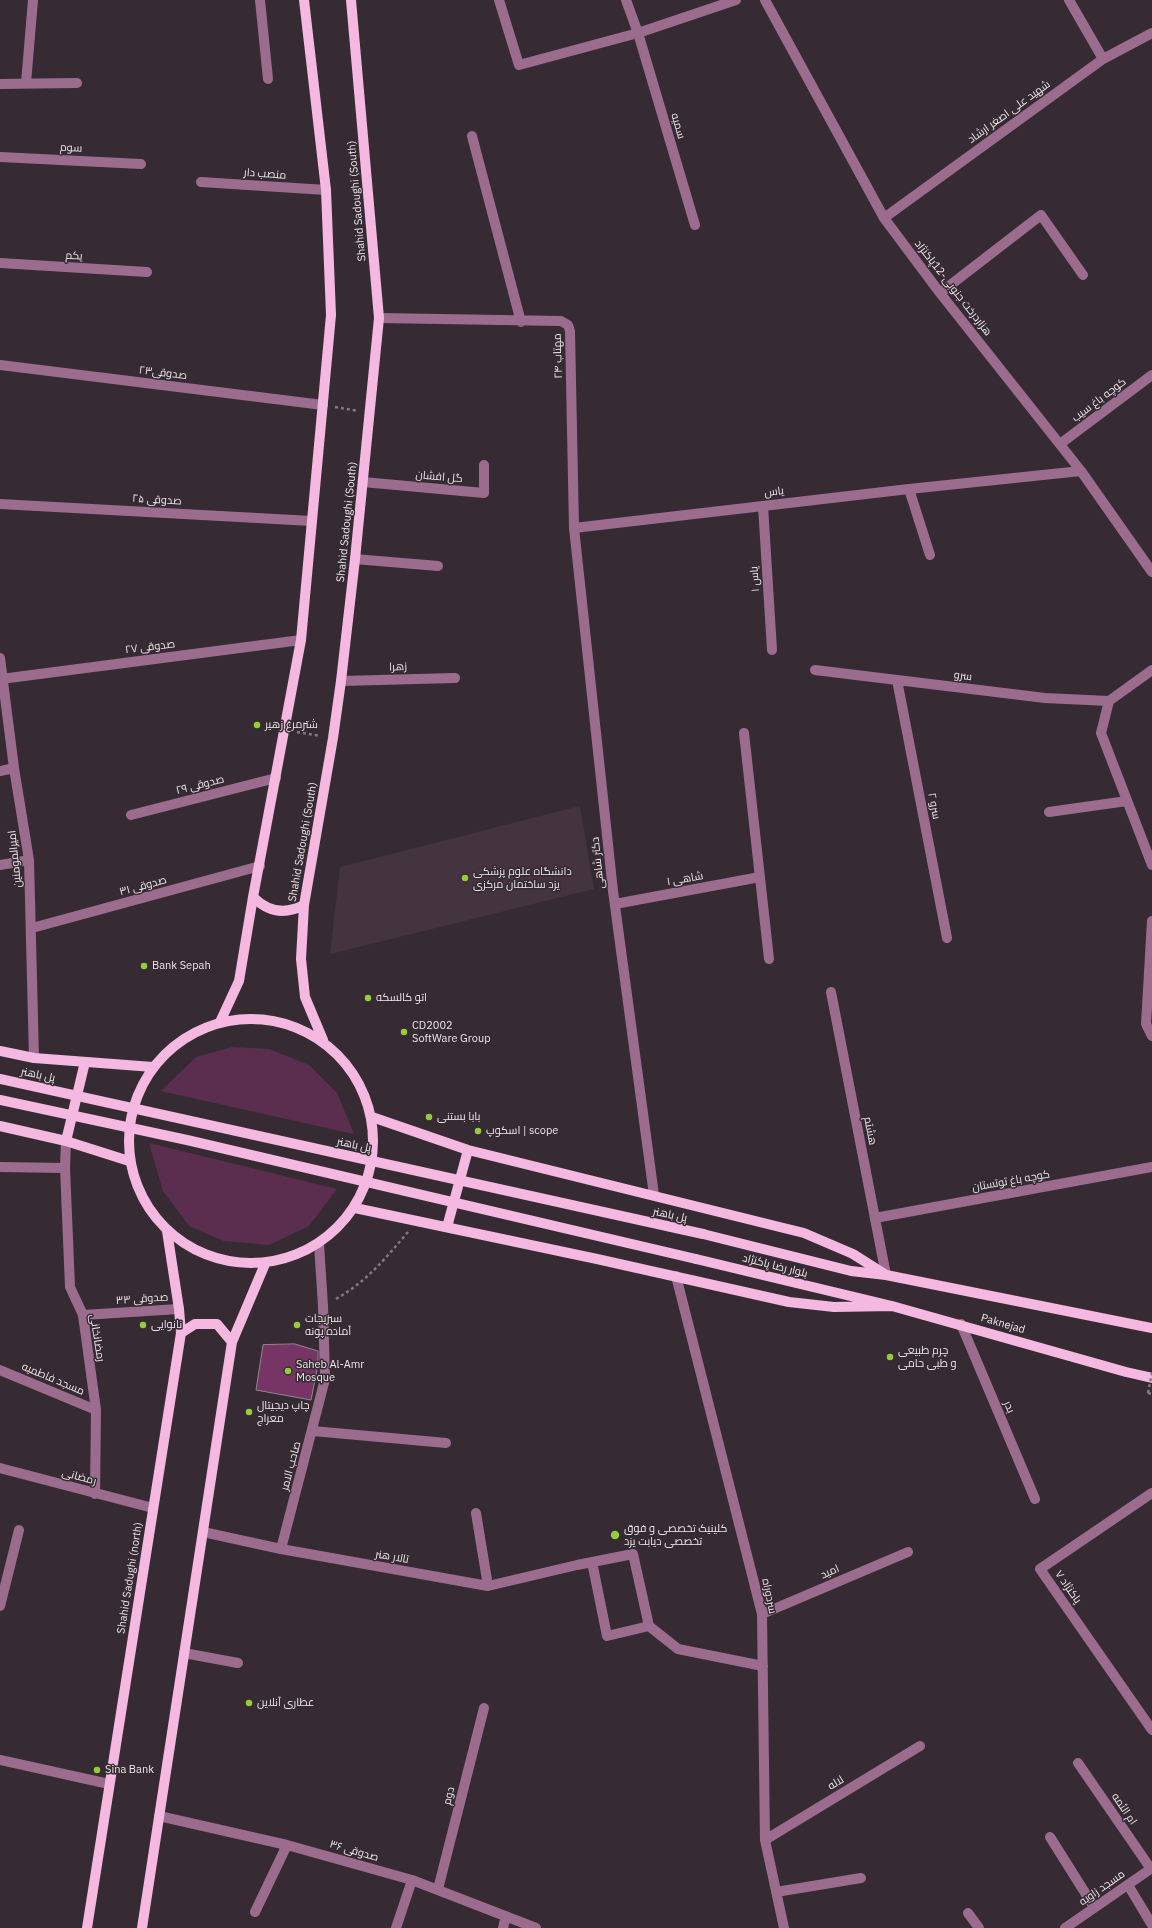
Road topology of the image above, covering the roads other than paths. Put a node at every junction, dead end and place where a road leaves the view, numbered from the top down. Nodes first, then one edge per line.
1 (33, 0) edge
2 (260, 0) edge
3 (304, 0) edge
4 (351, 0) edge
5 (499, 0) edge
6 (626, 0) edge
7 (736, 0) edge
8 (765, 0) edge
9 (1069, 0) edge
10 (638, 33) junction
11 (1152, 33) edge
12 (1102, 60) junction
13 (268, 79) dead end
14 (26, 83) junction
15 (77, 83) dead end
16 (0, 84) edge
17 (472, 136) dead end
18 (0, 157) edge
19 (141, 164) dead end
20 (201, 182) dead end
21 (326, 190) junction
22 (884, 218) junction
23 (695, 225) dead end
24 (0, 263) edge
25 (147, 272) dead end
26 (1083, 275) dead end
27 (940, 293) junction
28 (379, 318) junction
29 (521, 322) junction
30 (0, 365) edge
31 (1152, 375) edge
32 (323, 405) junction
33 (1060, 444) junction
34 (484, 465) dead end
35 (1081, 471) junction
36 (363, 482) junction
37 (909, 489) junction
38 (0, 504) edge
39 (762, 506) junction
40 (312, 521) junction
41 (574, 528) junction
42 (930, 555) dead end
43 (356, 559) junction
44 (438, 566) dead end
45 (1152, 572) edge
46 (302, 640) junction
47 (772, 650) dead end
48 (0, 658) edge
49 (815, 670) dead end
50 (1152, 670) edge
51 (455, 678) dead end
52 (1, 679) junction
53 (897, 680) junction
54 (341, 681) junction
55 (1109, 701) junction
56 (744, 733) dead end
57 (14, 768) junction
58 (0, 772) edge
59 (276, 778) junction
60 (1128, 801) junction
61 (1049, 812) dead end
62 (131, 814) dead end
63 (29, 860) junction
64 (0, 865) edge
65 (1152, 865) edge
66 (260, 866) junction
67 (760, 877) junction
68 (253, 897) junction
69 (615, 904) junction
70 (304, 905) junction
71 (1152, 921) edge
72 (32, 928) junction
73 (948, 938) dead end
74 (769, 959) dead end
75 (831, 992) dead end
76 (220, 1022) junction
77 (1152, 1036) edge
78 (323, 1040) junction
79 (0, 1051) edge
80 (34, 1058) junction
81 (85, 1062) junction
82 (153, 1067) junction
83 (0, 1079) edge
84 (0, 1100) edge
85 (372, 1117) junction
86 (0, 1126) edge
87 (66, 1141) junction
88 (468, 1150) junction
89 (129, 1161) junction
90 (0, 1167) edge
91 (65, 1168) junction
92 (1152, 1168) edge
93 (654, 1195) junction
94 (355, 1208) junction
95 (875, 1218) junction
96 (447, 1227) junction
97 (166, 1231) junction
98 (703, 1234) joint
99 (319, 1244) junction
100 (265, 1264) junction
101 (886, 1275) junction
102 (676, 1276) junction
103 (847, 1296) joint
104 (892, 1306) junction
105 (179, 1309) junction
106 (83, 1315) junction
107 (961, 1324) junction
108 (1152, 1328) edge
109 (181, 1333) junction
110 (232, 1342) junction
111 (0, 1370) edge
112 (1152, 1378) edge
113 (96, 1410) junction
114 (313, 1431) junction
115 (446, 1443) dead end
116 (0, 1468) edge
117 (95, 1494) junction
118 (1152, 1494) edge
119 (1035, 1499) dead end
120 (153, 1508) junction
121 (476, 1512) dead end
122 (19, 1530) dead end
123 (203, 1532) junction
124 (281, 1549) junction
125 (908, 1552) dead end
126 (592, 1562) junction
127 (488, 1586) junction
128 (0, 1606) edge
129 (762, 1614) junction
130 (650, 1626) junction
131 (184, 1654) junction
132 (238, 1663) dead end
133 (763, 1666) junction
134 (484, 1708) dead end
135 (1152, 1730) edge
136 (920, 1746) dead end
137 (0, 1760) edge
138 (1078, 1763) dead end
139 (109, 1784) junction
140 (159, 1816) junction
141 (1050, 1837) dead end
142 (765, 1840) junction
143 (287, 1845) junction
144 (1151, 1868) edge
145 (861, 1878) dead end
146 (412, 1880) junction
147 (1128, 1885) junction
148 (438, 1889) junction
149 (776, 1892) junction
150 (1094, 1907) junction
151 (255, 1912) dead end
152 (968, 1913) dead end
153 (506, 1916) junction
154 (1152, 1925) edge
155 (87, 1928) edge
156 (142, 1928) edge
157 (396, 1928) edge
158 (503, 1928) edge
159 (536, 1928) edge
160 (784, 1928) edge
161 (979, 1928) edge
162 (1065, 1928) edge

1 - 14 street
2 - 13 street
3 - 21 main road
4 - 28 main road, Shahid Sadoughi (South)
5 - 10 street
6 - 10 street, سمیه
7 - 10 street
8 - 22 street, هزاردرخت جنوبی-12پاکنژاد
9 - 12 street
10 - 23 street, سمیه
11 - 12 street, شهید علی اصغر ارشاد
12 - 22 street, شهید علی اصغر ارشاد
14 - 15 street
14 - 16 street
17 - 29 street
18 - 19 street, سوم
20 - 21 street, منصب دار
21 - 32 main road
22 - 27 street, هزاردرخت جنوبی-12پاکنژاد
24 - 25 street, یکم
26 - 27 street
27 - 33 street, هزاردرخت جنوبی-12پاکنژاد
28 - 29 street, مهتاب ۲۴
28 - 36 main road, Shahid Sadoughi (South)
29 - 41 street, مهتاب ۲۴
30 - 32 street, صدوقی۲۳
31 - 33 street, کوچه باغ سیب
32 - 40 main road
33 - 35 street, هزاردرخت جنوبی-12پاکنژاد
34 - 36 street, گل افشان
35 - 37 street, یاس
35 - 45 street, هزاردرخت جنوبی-12پاکنژاد
36 - 43 main road, Shahid Sadoughi (South)
37 - 39 street, یاس
37 - 42 street
38 - 40 street, صدوقی ۲۵
39 - 41 street, یاس
39 - 47 street, یاس ۱
40 - 46 main road
41 - 69 street, دکتر شاهی
43 - 44 street
43 - 54 main road, Shahid Sadoughi (South)
46 - 52 street, صدوقی ۲۷
46 - 59 main road
48 - 52 street, امیرالمومنین
49 - 53 street, سرو
50 - 55 street
51 - 54 street, زهرا
52 - 57 street, امیرالمومنین
53 - 55 street, سرو
53 - 73 street, سرو ۲
54 - 70 main road, Shahid Sadoughi (South)
55 - 60 street
56 - 67 street
57 - 58 street
57 - 63 street, امیرالمومنین
59 - 62 street, صدوقی ۲۹
59 - 66 main road
60 - 61 street
60 - 65 street
63 - 64 street
63 - 72 street, امیرالمومنین
66 - 68 main road
66 - 72 street, صدوقی ۳۱
67 - 69 street, شاهی ۱
67 - 74 street
68 - 70 main road
68 - 76 main road
69 - 93 street, دکتر شاهی
70 - 78 main road, Shahid Sadoughi (South)
71 - 77 street
72 - 80 street, امیرالمومنین
75 - 95 street, هشتم
76 - 78 main road
76 - 82 main road
78 - 85 main road
79 - 80 main road
80 - 81 main road
81 - 82 main road
81 - 87 main road
82 - 89 main road
83 - 98 main road, پل باهنر, bridge
84 - 103 main road, بلوار رضا پاکنژاد, bridge
85 - 88 main road
85 - 94 main road
86 - 87 main road
87 - 89 main road
87 - 91 street, رمضانخانی
88 - 93 main road
88 - 96 main road
89 - 97 main road
90 - 91 street
91 - 106 street, رمضانخانی
92 - 95 street, کوچه باغ توتستان
93 - 101 main road
94 - 96 main road
94 - 99 main road
95 - 101 street, هشتم
96 - 102 main road
97 - 100 main road
97 - 105 main road, Shahid Sadughi (north)
98 - 101 main road, بلوار رضا پاکنژاد
99 - 100 main road
99 - 114 street, صاحب الامر
100 - 110 main road
101 - 108 main road
102 - 104 main road
102 - 129 street, سردوراه
103 - 104 main road, Paknejad
104 - 107 main road, Paknejad
105 - 106 street, صدوقی ۳۳
105 - 109 main road, Shahid Sadughi (north)
106 - 113 street, رمضانخانی
107 - 112 main road, Paknejad
107 - 119 street, بدر
109 - 110 main road
109 - 120 main road, Shahid Sadughi (north)
110 - 123 main road
111 - 113 street, مسجد فاطمیه
113 - 117 street, رمضانخانی
114 - 115 street
114 - 124 street, صاحب الامر
116 - 117 street, رمضانی
117 - 120 street, رمضانی
118 - 135 street, پاکنژاد ۷
120 - 139 main road, Shahid Sadughi (north)
121 - 127 street
122 - 128 street
123 - 124 street, تالار هنر
123 - 131 main road
124 - 127 street, تالار هنر
125 - 129 street, امید
126 - 127 street, تالار هنر
126 - 130 street, تالار هنر
126 - 130 street
129 - 133 street, سردوراه
130 - 133 street
131 - 132 street
131 - 140 main road
133 - 142 street, سردوراه
134 - 148 street, دوم
136 - 142 street, لاله
137 - 139 street
138 - 144 street, ام الئمه
139 - 155 main road, Shahid Sadughi (north)
140 - 143 street, صدوقی ۳۶
140 - 156 main road
141 - 150 street
142 - 149 street, سردوراه
143 - 146 street, صدوقی ۳۶
143 - 151 street
144 - 147 street, مسجد زاویه
145 - 149 street
146 - 148 street, صدوقی ۳۶
146 - 157 street
147 - 150 street, مسجد زاویه
147 - 154 street
148 - 153 street, صدوقی ۳۶
149 - 160 street, سردوراه
150 - 162 street, مسجد زاویه
152 - 161 street
153 - 158 street
153 - 159 street, صدوقی ۳۶

